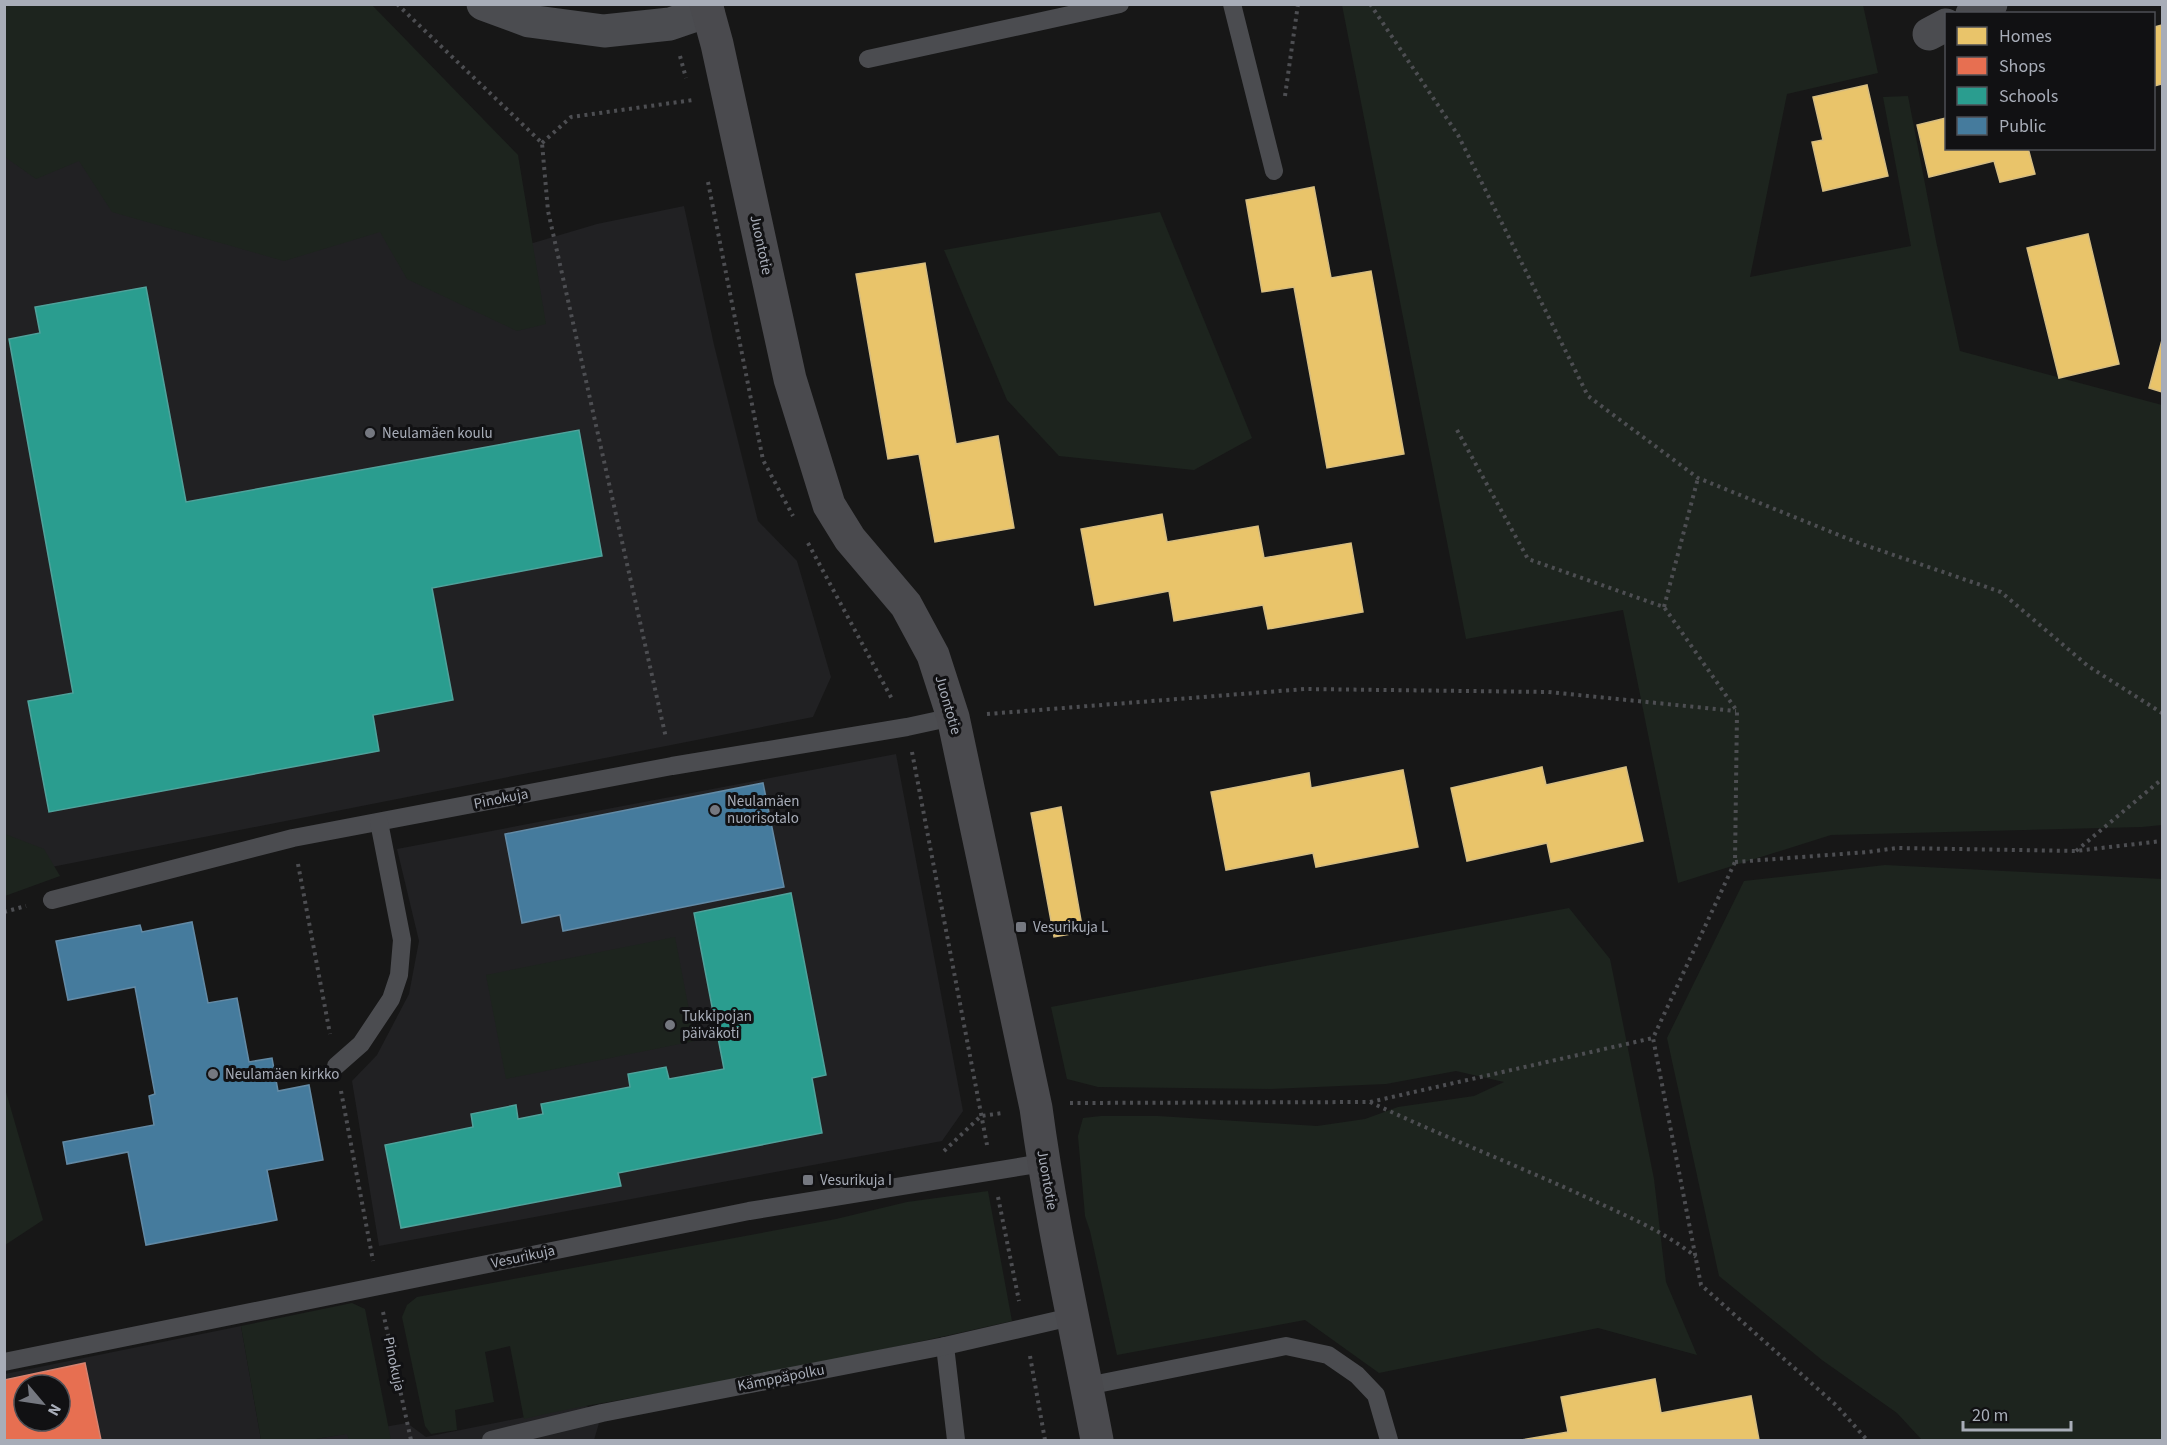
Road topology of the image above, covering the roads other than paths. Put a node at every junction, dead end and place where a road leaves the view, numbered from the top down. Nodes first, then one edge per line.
1 (483, 4) edge
2 (1120, 4) edge
3 (1232, 4) edge
4 (1990, 4) edge
5 (707, 8) edge
6 (1976, 12) edge
7 (868, 59) dead end
8 (1274, 171) dead end
9 (953, 717) junction
10 (379, 822) junction
11 (52, 900) dead end
12 (336, 1066) dead end
13 (1043, 1163) junction
14 (1071, 1317) junction
15 (945, 1346) junction
16 (4, 1362) edge
17 (1087, 1386) junction
18 (491, 1440) edge
19 (956, 1440) edge
20 (1097, 1440) edge
21 (1389, 1440) edge

1 - 5 street
2 - 7 lane
3 - 8 lane
4 - 6 street
5 - 9 street, Juontotie
9 - 10 lane, Pinokuja
9 - 13 street, Juontotie
10 - 11 lane, Pinokuja
10 - 12 lane
13 - 14 street, Juontotie
13 - 16 lane, Vesurikuja
14 - 15 lane, Kämppäpolku
14 - 17 street, Juontotie
15 - 18 lane, Kämppäpolku
15 - 19 lane
17 - 20 street, Juontotie
17 - 21 lane

